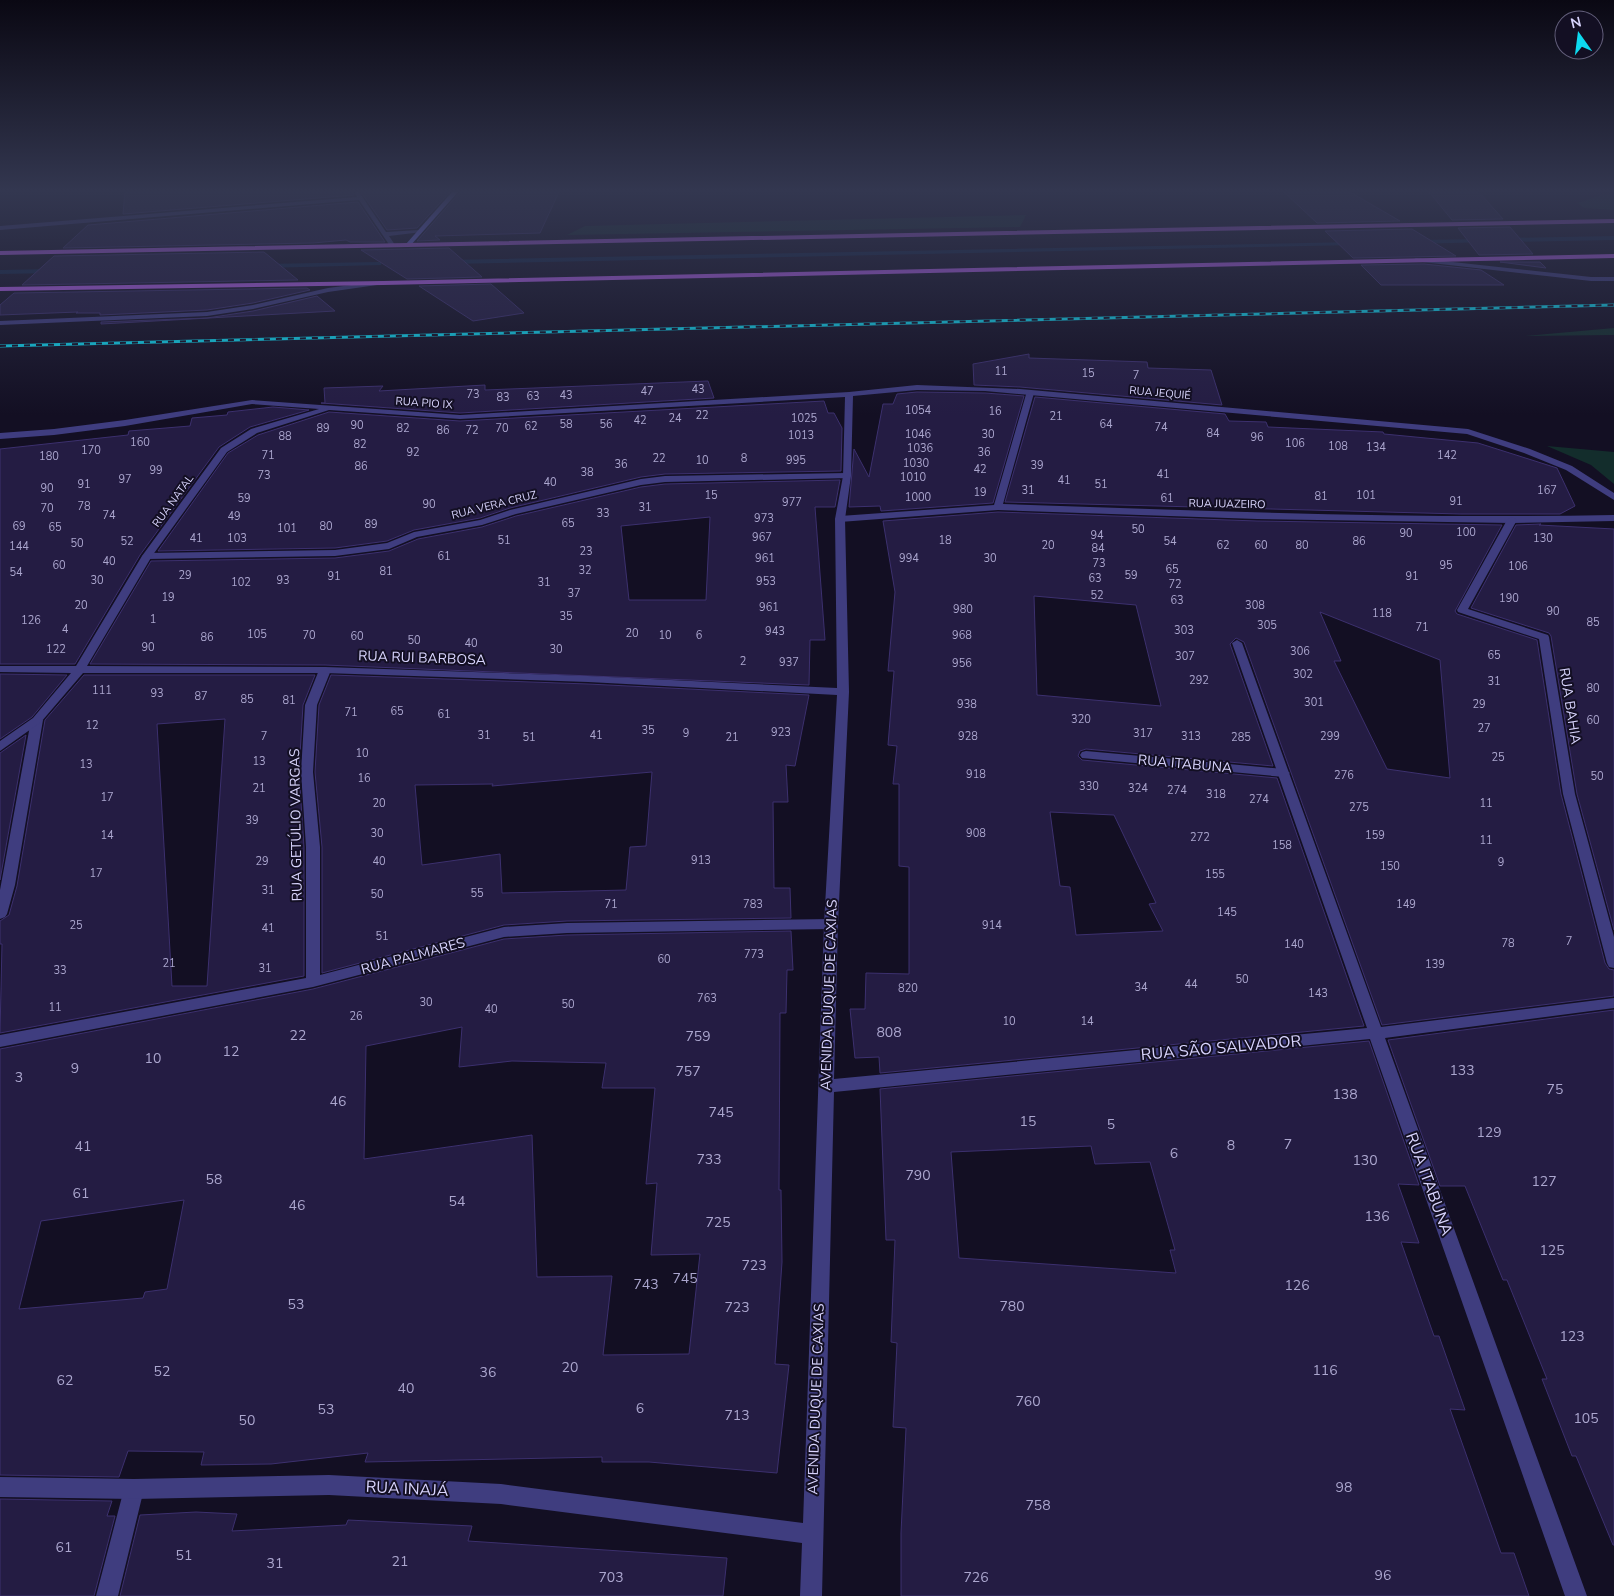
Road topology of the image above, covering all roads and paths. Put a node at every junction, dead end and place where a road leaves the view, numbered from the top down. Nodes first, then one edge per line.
1 (1090, 266) edge
2 (1473, 266) edge
3 (1614, 280) edge
4 (384, 283) junction
5 (0, 289) edge
6 (0, 323) edge
7 (1030, 392) junction
8 (849, 394) junction
9 (335, 407) junction
10 (0, 436) edge
11 (847, 476) junction
12 (1614, 497) edge
13 (998, 507) junction
14 (1614, 518) edge
15 (840, 519) junction
16 (1512, 520) junction
17 (147, 556) junction
18 (1237, 643) dead end
19 (0, 669) edge
20 (80, 669) junction
21 (325, 670) junction
22 (843, 692) junction
23 (37, 720) junction
24 (0, 747) edge
25 (1086, 755) dead end
26 (1284, 773) junction
27 (0, 914) edge
28 (831, 924) junction
29 (1614, 963) edge
30 (313, 982) junction
31 (1614, 1002) edge
32 (1377, 1033) junction
33 (0, 1041) edge
34 (827, 1086) junction
35 (0, 1487) edge
36 (134, 1489) junction
37 (812, 1534) junction
38 (107, 1596) edge
39 (811, 1596) edge
40 (1576, 1596) edge

1 - 4 main road
2 - 3 street
4 - 5 main road
4 - 6 street
7 - 8 street, RUA JEQUIÉ
7 - 12 street, RUA JEQUIÉ
7 - 13 street
8 - 9 street, RUA PIO IX
8 - 11 street, AVENIDA DUQUE DE CAXIAS
9 - 10 street, RUA PIO IX
9 - 17 street, RUA NATAL
11 - 15 street, AVENIDA DUQUE DE CAXIAS
11 - 17 street, RUA VERA CRUZ
13 - 15 street, RUA JUAZEIRO
13 - 16 street, RUA JUAZEIRO
14 - 16 street, RUA JUAZEIRO
15 - 22 street, AVENIDA DUQUE DE CAXIAS
16 - 29 street, RUA BAHIA
17 - 20 street, RUA NATAL
18 - 26 street, RUA ITABUNA
19 - 20 street, RUA RUI BARBOSA
20 - 21 street, RUA RUI BARBOSA
20 - 23 street, RUA NATAL
21 - 22 street, RUA RUI BARBOSA
21 - 30 street, RUA GETÚLIO VARGAS
22 - 28 street, AVENIDA DUQUE DE CAXIAS
23 - 24 street, RUA NATAL
23 - 27 street
25 - 26 street, RUA ITABUNA
26 - 32 street, RUA ITABUNA
28 - 30 street, RUA PALMARES
28 - 34 street, AVENIDA DUQUE DE CAXIAS
30 - 33 street, RUA PALMARES
31 - 32 street, RUA SÃO SALVADOR
32 - 34 street, RUA SÃO SALVADOR
32 - 40 street, RUA ITABUNA
34 - 37 street, AVENIDA DUQUE DE CAXIAS
35 - 36 street, RUA INAJÁ
36 - 37 street, RUA INAJÁ
36 - 38 street
37 - 39 street, AVENIDA DUQUE DE CAXIAS

